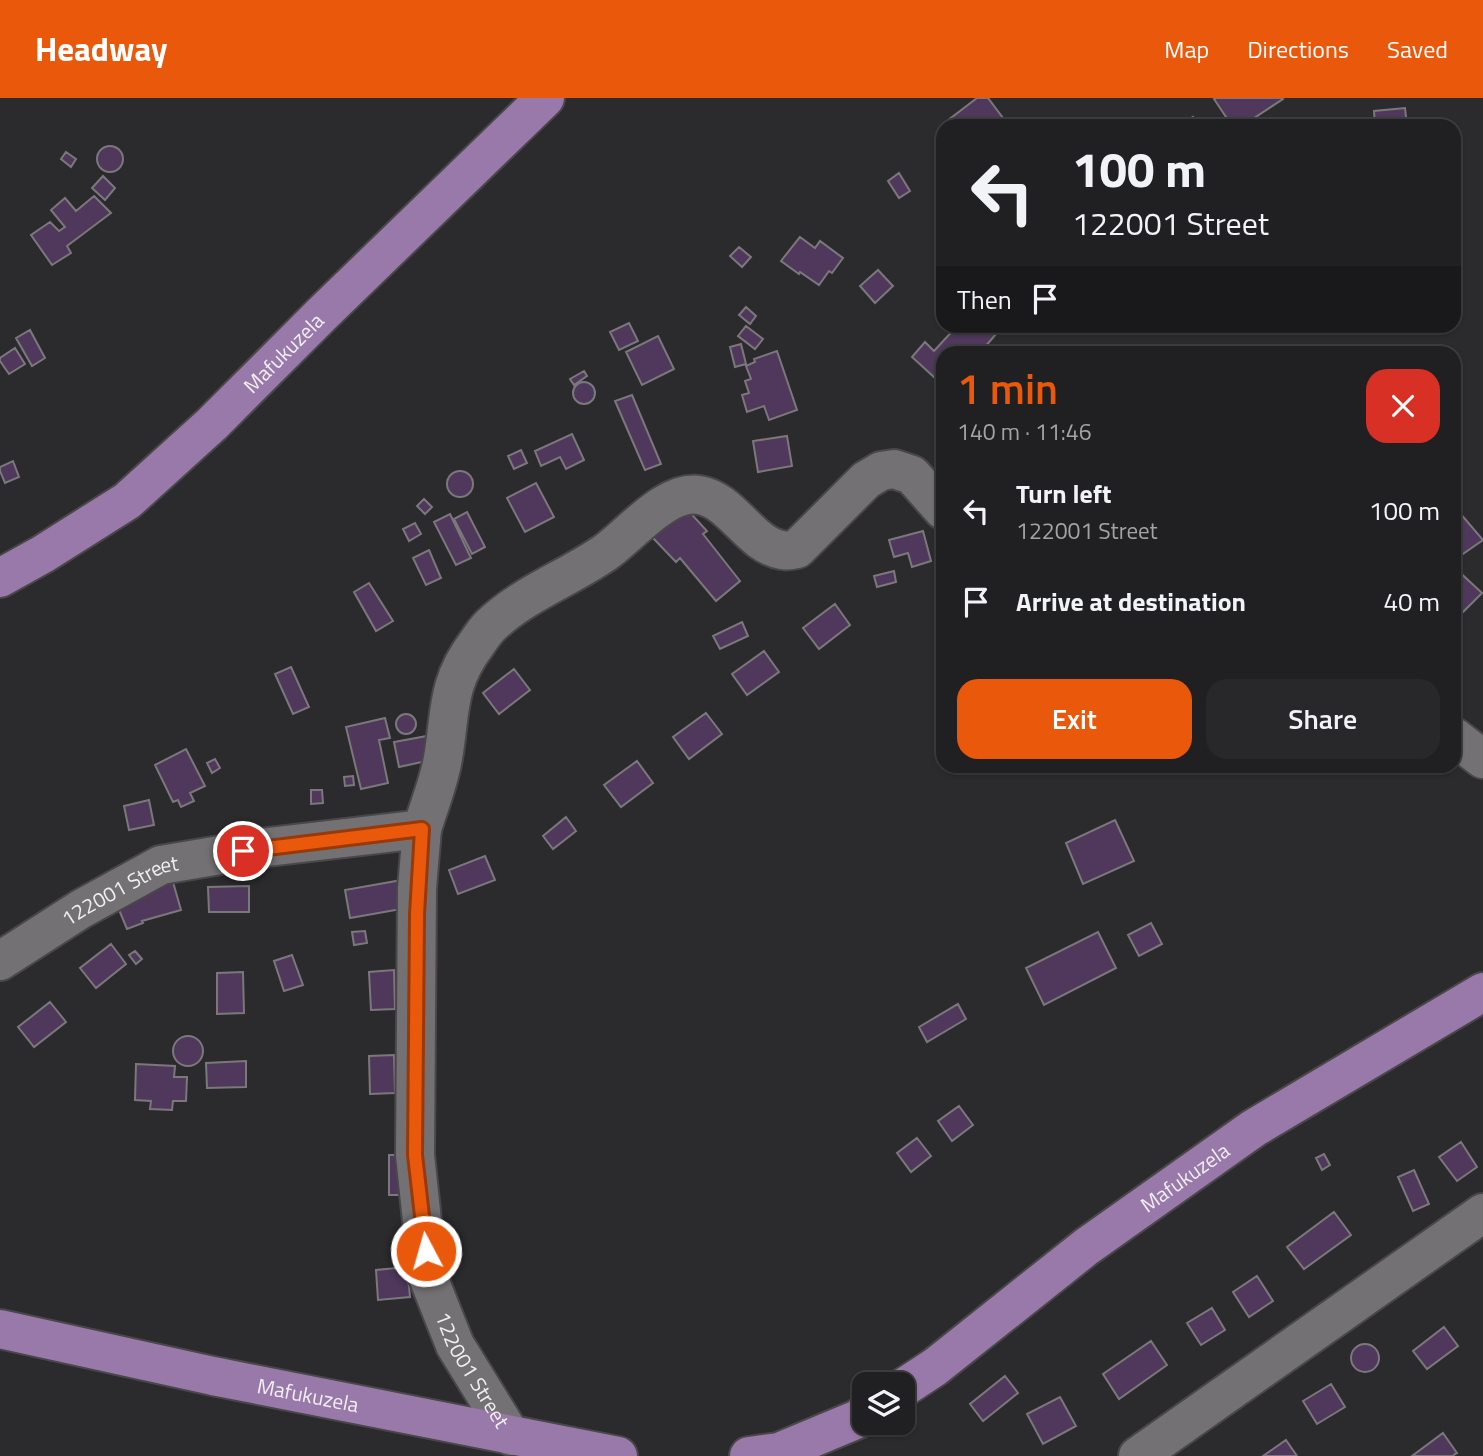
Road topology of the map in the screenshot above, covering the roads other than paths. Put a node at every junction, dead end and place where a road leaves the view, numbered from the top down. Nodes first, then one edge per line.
1 (545, 98) edge
2 (936, 502) edge
3 (0, 578) edge
4 (1461, 742) edge
5 (1483, 759) edge
6 (422, 829) junction
7 (0, 961) edge
8 (1483, 992) edge
9 (1483, 1213) edge
10 (0, 1329) edge
11 (915, 1380) edge
12 (852, 1421) edge
13 (511, 1436) junction
14 (618, 1456) edge
15 (750, 1456) edge
16 (1138, 1456) edge

1 - 3 main road, Mafukuzela
2 - 6 street
4 - 5 street
6 - 7 street, 122001 Street
6 - 13 street, 122001 Street
8 - 11 main road, Mafukuzela
9 - 16 street
10 - 13 main road, Mafukuzela
12 - 15 main road
13 - 14 main road, Mafukuzela

